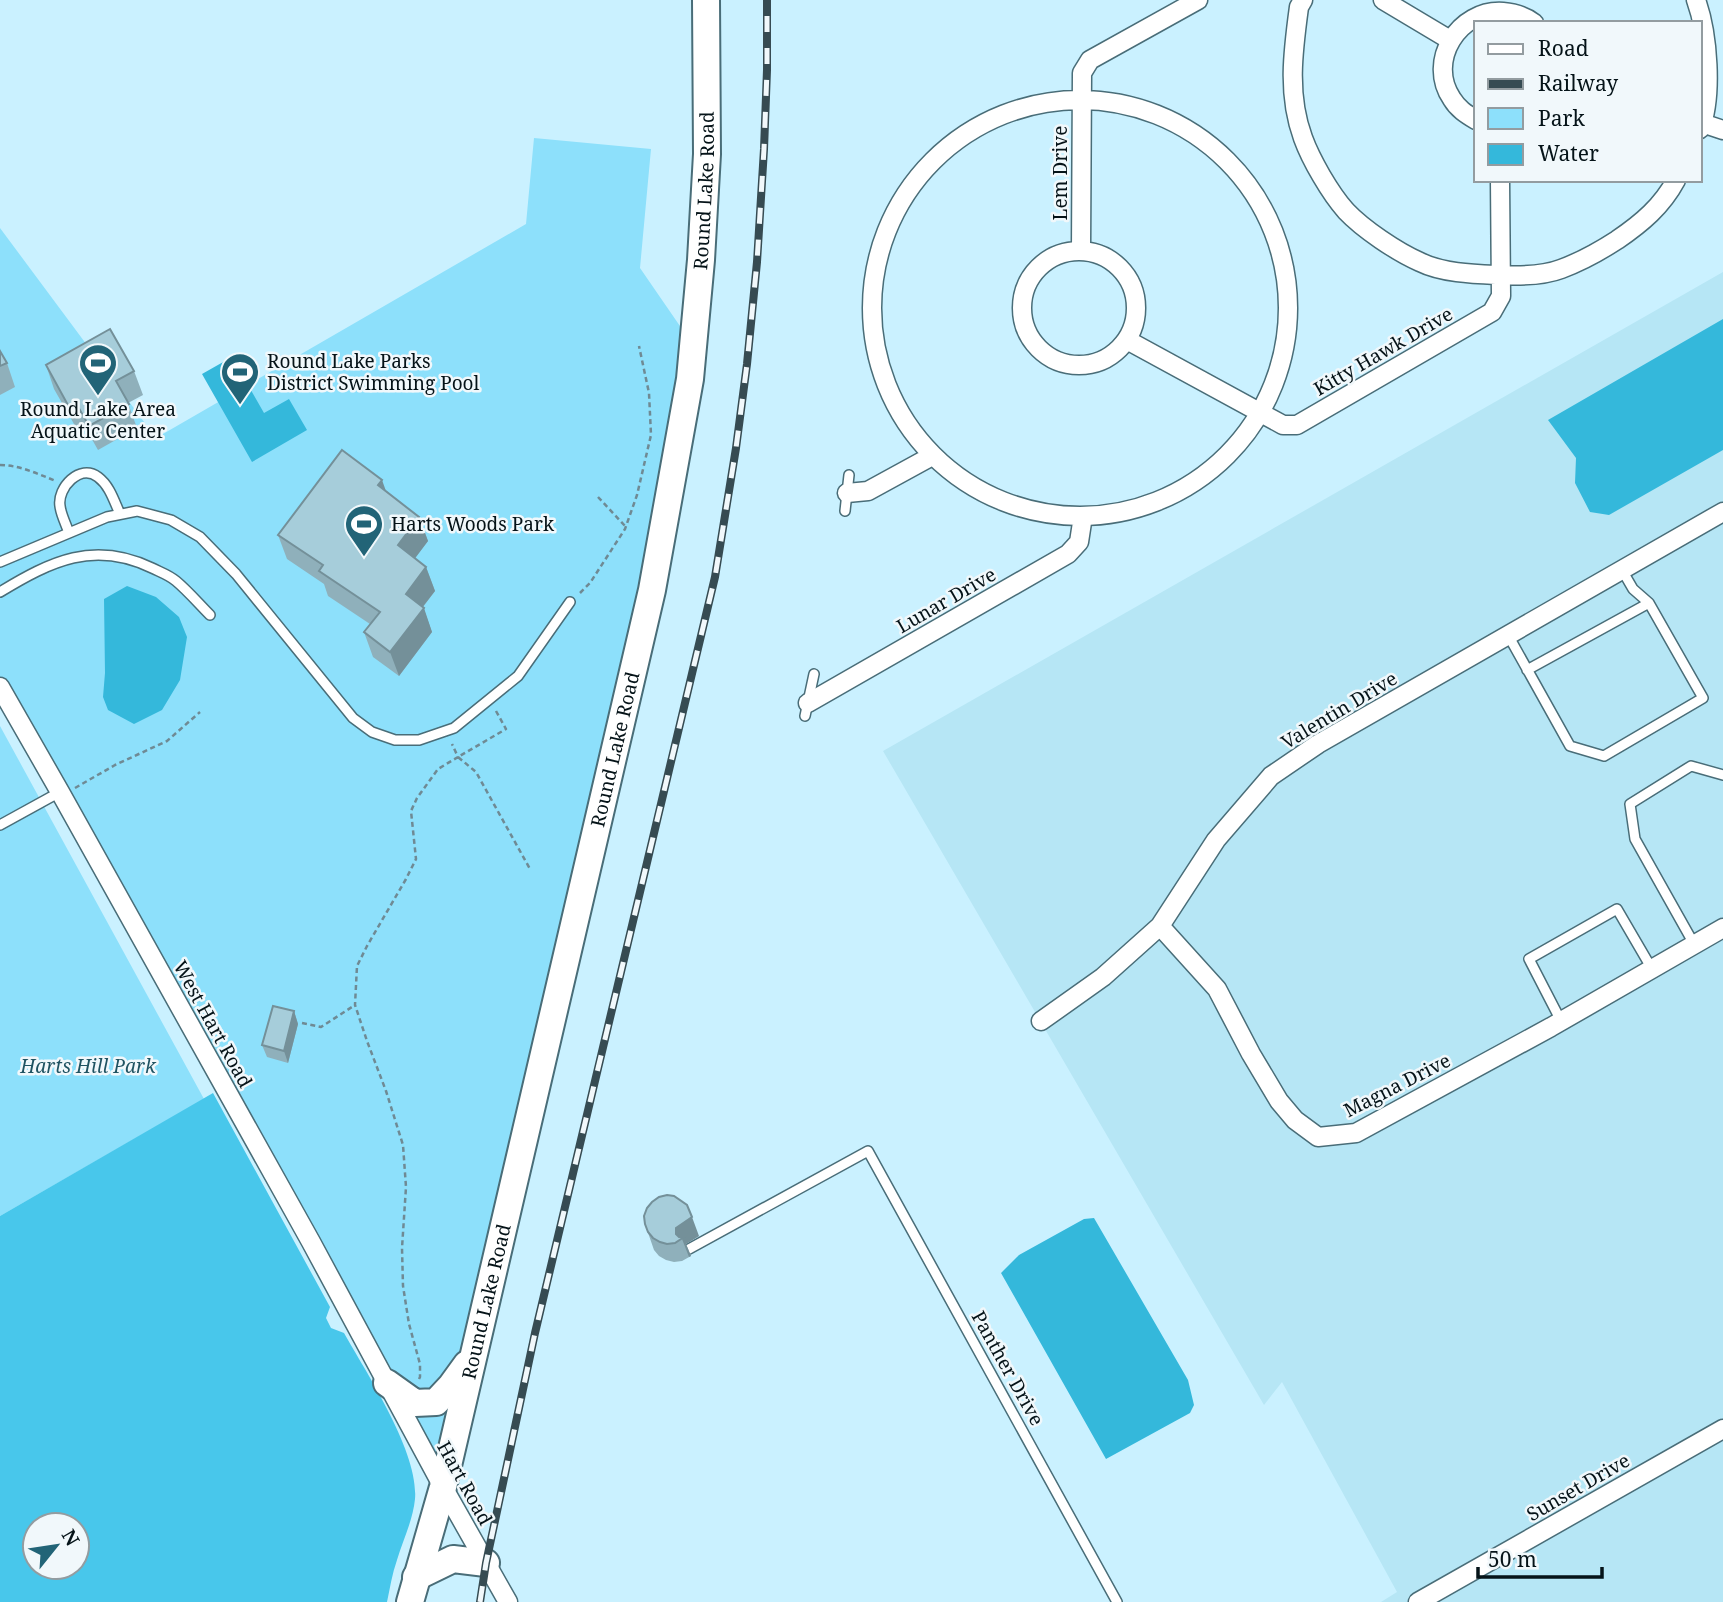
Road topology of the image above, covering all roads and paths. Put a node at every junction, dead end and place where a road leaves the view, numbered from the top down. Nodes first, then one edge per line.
1 (706, 0) edge
2 (1198, 0) edge
3 (1303, 0) edge
4 (1383, 0) edge
5 (1696, 0) edge
6 (1530, 21) edge
7 (1701, 21) edge
8 (1702, 26) edge
9 (1450, 40) junction
10 (1082, 96) junction
11 (1474, 119) edge
12 (1702, 120) edge
13 (1702, 126) edge
14 (1723, 130) edge
15 (1500, 182) edge
16 (1675, 182) edge
17 (1081, 250) junction
18 (1501, 275) junction
19 (1127, 340) junction
20 (639, 346) dead end
21 (1260, 411) junction
22 (932, 456) junction
23 (0, 466) edge
24 (56, 481) dead end
25 (847, 493) dead end
26 (598, 497) dead end
27 (1723, 512) edge
28 (120, 514) junction
29 (1083, 516) junction
30 (626, 527) junction
31 (69, 533) junction
32 (0, 562) edge
33 (1622, 569) junction
34 (0, 592) edge
35 (570, 602) joint
36 (1649, 603) junction
37 (210, 615) dead end
38 (1508, 635) junction
39 (1527, 670) junction
40 (814, 674) dead end
41 (0, 687) edge
42 (807, 709) joint
43 (496, 710) dead end
44 (200, 712) dead end
45 (452, 744) dead end
46 (458, 757) junction
47 (1723, 775) edge
48 (68, 790) junction
49 (0, 825) edge
50 (530, 869) dead end
51 (1160, 926) junction
52 (1723, 928) edge
53 (1694, 944) junction
54 (1651, 969) junction
55 (355, 1004) junction
56 (1041, 1021) dead end
57 (1560, 1021) junction
58 (302, 1023) dead end
59 (689, 1249) dead end
60 (474, 1354) junction
61 (387, 1383) junction
62 (413, 1388) dead end
63 (1723, 1429) edge
64 (443, 1488) junction
65 (486, 1563) junction
66 (414, 1590) edge
67 (508, 1602) edge
68 (1117, 1602) edge
69 (1418, 1602) edge

1 - 60 main road, Round Lake Road
2 - 10 street, Lem Drive
3 - 18 street
4 - 9 street
5 - 7 street
6 - 9 street
8 - 12 street
9 - 11 street
10 - 17 street, Lem Drive
10 - 21 street
10 - 22 street
13 - 14 street
15 - 18 street
16 - 18 street
17 - 19 street
17 - 19 street
18 - 21 street, Kitty Hawk Drive
19 - 21 street
20 - 30 path
21 - 29 street
22 - 25 street
22 - 29 street
23 - 24 path
26 - 30 path
27 - 33 street, Valentin Drive
28 - 31 lane
28 - 31 lane
28 - 35 lane
29 - 42 street, Lunar Drive
30 - 35 path
31 - 32 lane
33 - 36 lane
33 - 38 street, Valentin Drive
34 - 37 lane
36 - 39 lane
36 - 39 lane
38 - 39 lane
38 - 51 street, Valentin Drive
40 - 42 lane
41 - 48 street, West Hart Road
43 - 46 path
44 - 48 path
45 - 46 path
46 - 50 path
46 - 55 path
47 - 53 lane
48 - 49 lane
48 - 61 street, West Hart Road
51 - 56 street, Valentin Drive
51 - 57 street, Magna Drive
52 - 53 street, Magna Drive
53 - 54 street, Magna Drive
54 - 57 street, Magna Drive
54 - 57 lane
55 - 58 path
55 - 62 path
59 - 68 lane, Panther Drive
60 - 61 main road
60 - 64 main road, Round Lake Road
61 - 64 street, Hart Road
63 - 69 street, Sunset Drive
64 - 65 street, Hart Road
64 - 66 main road, Round Lake Road
65 - 66 main road
65 - 67 street, Hart Road

